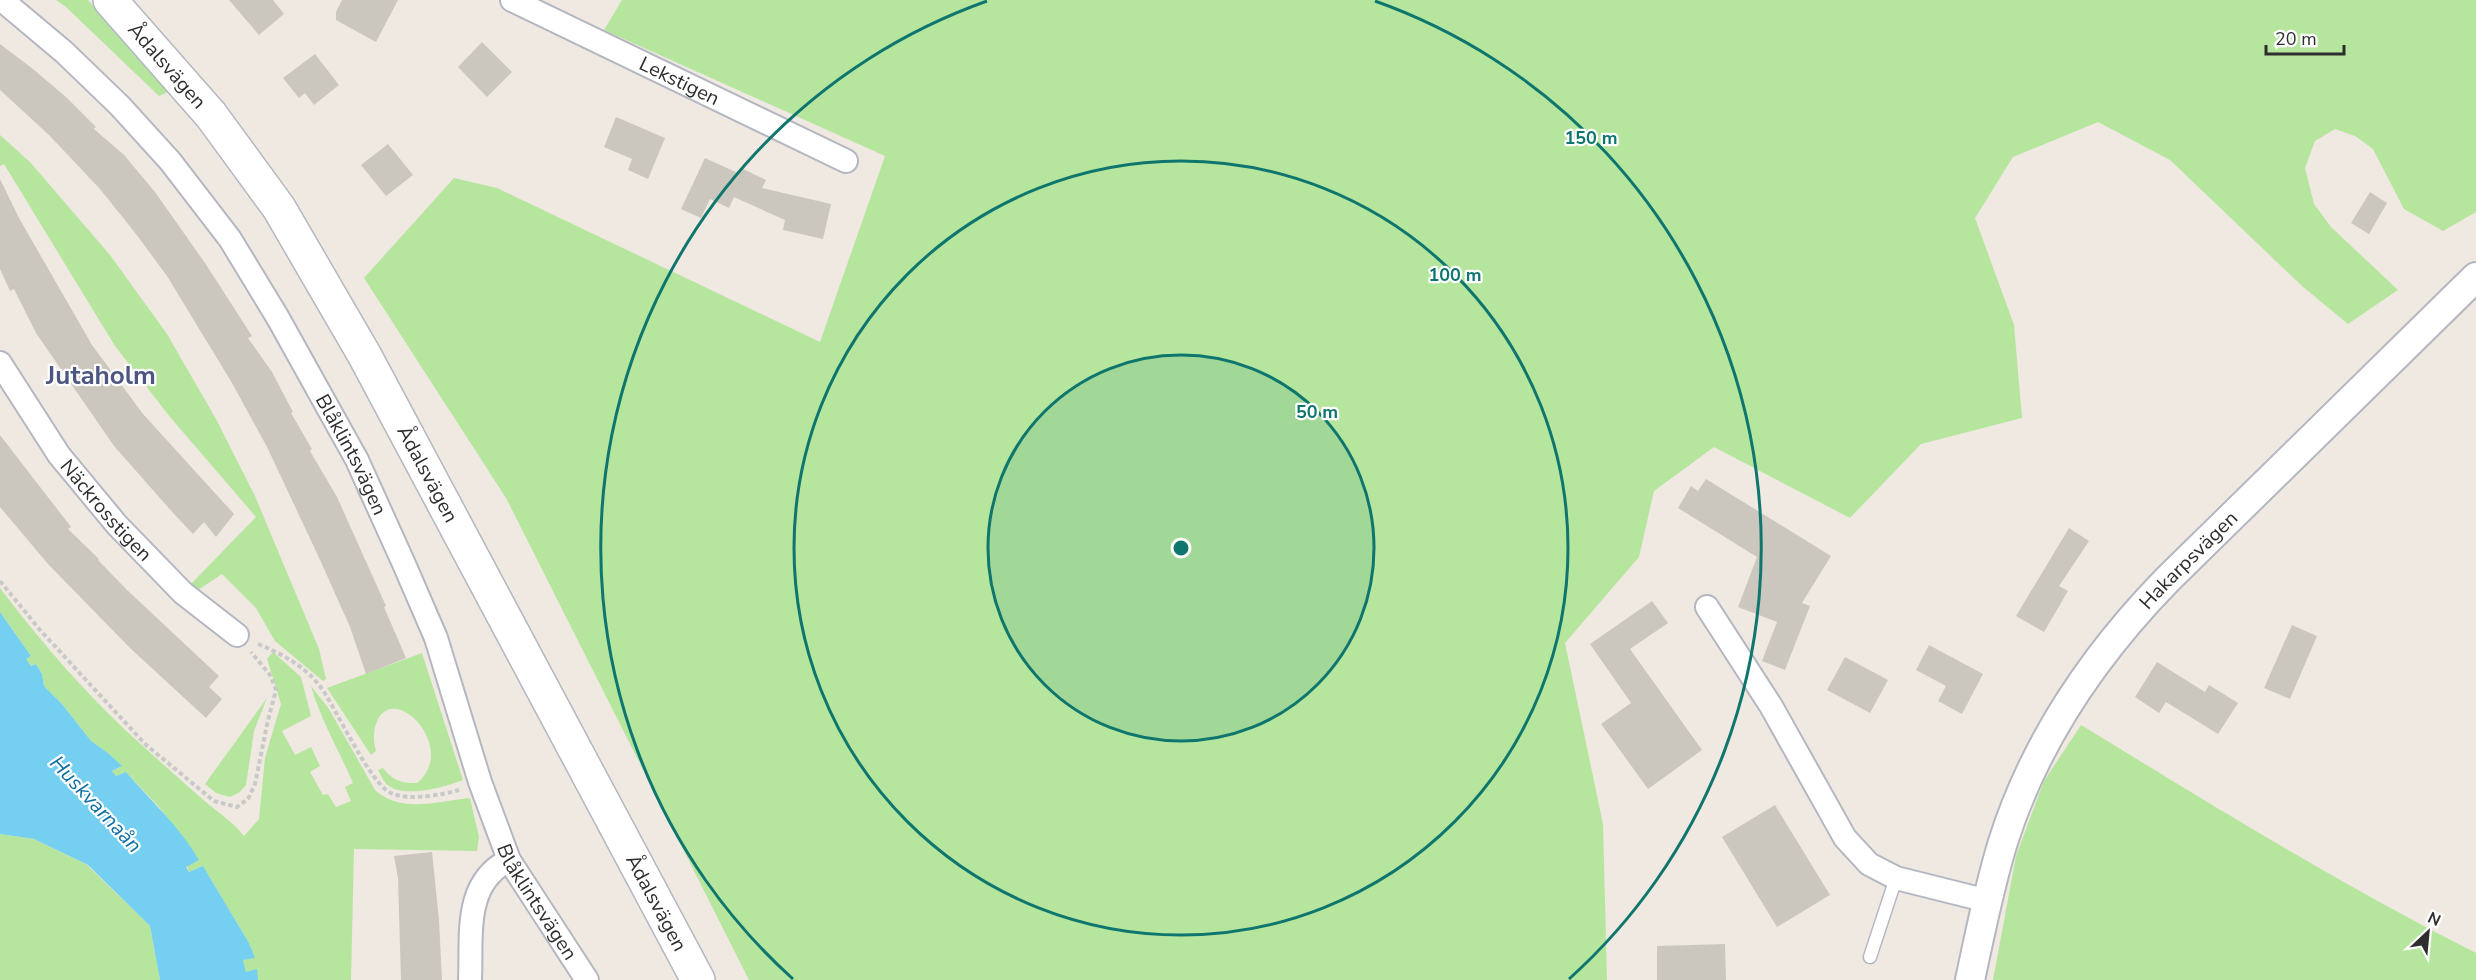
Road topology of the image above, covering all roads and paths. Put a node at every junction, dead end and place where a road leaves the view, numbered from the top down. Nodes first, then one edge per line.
1 (2, 0) edge
2 (110, 0) edge
3 (512, 0) edge
4 (846, 161) dead end
5 (2476, 277) edge
6 (0, 363) edge
7 (0, 581) edge
8 (1707, 607) dead end
9 (237, 635) junction
10 (480, 783) junction
11 (509, 860) junction
12 (1896, 878) junction
13 (1988, 901) junction
14 (1869, 957) dead end
15 (470, 980) edge
16 (587, 980) edge
17 (698, 980) edge
18 (1970, 980) edge

1 - 10 street, Blåklintsvägen
2 - 17 main road, Ådalsvägen
3 - 4 street, Lekstigen
5 - 13 street, Hakarpsvägen
6 - 9 street, Näckrosstigen
7 - 9 path
8 - 12 street
9 - 10 path
10 - 11 street, Blåklintsvägen
11 - 15 street
11 - 16 street, Blåklintsvägen
12 - 13 street
12 - 14 lane
13 - 18 street, Hakarpsvägen

